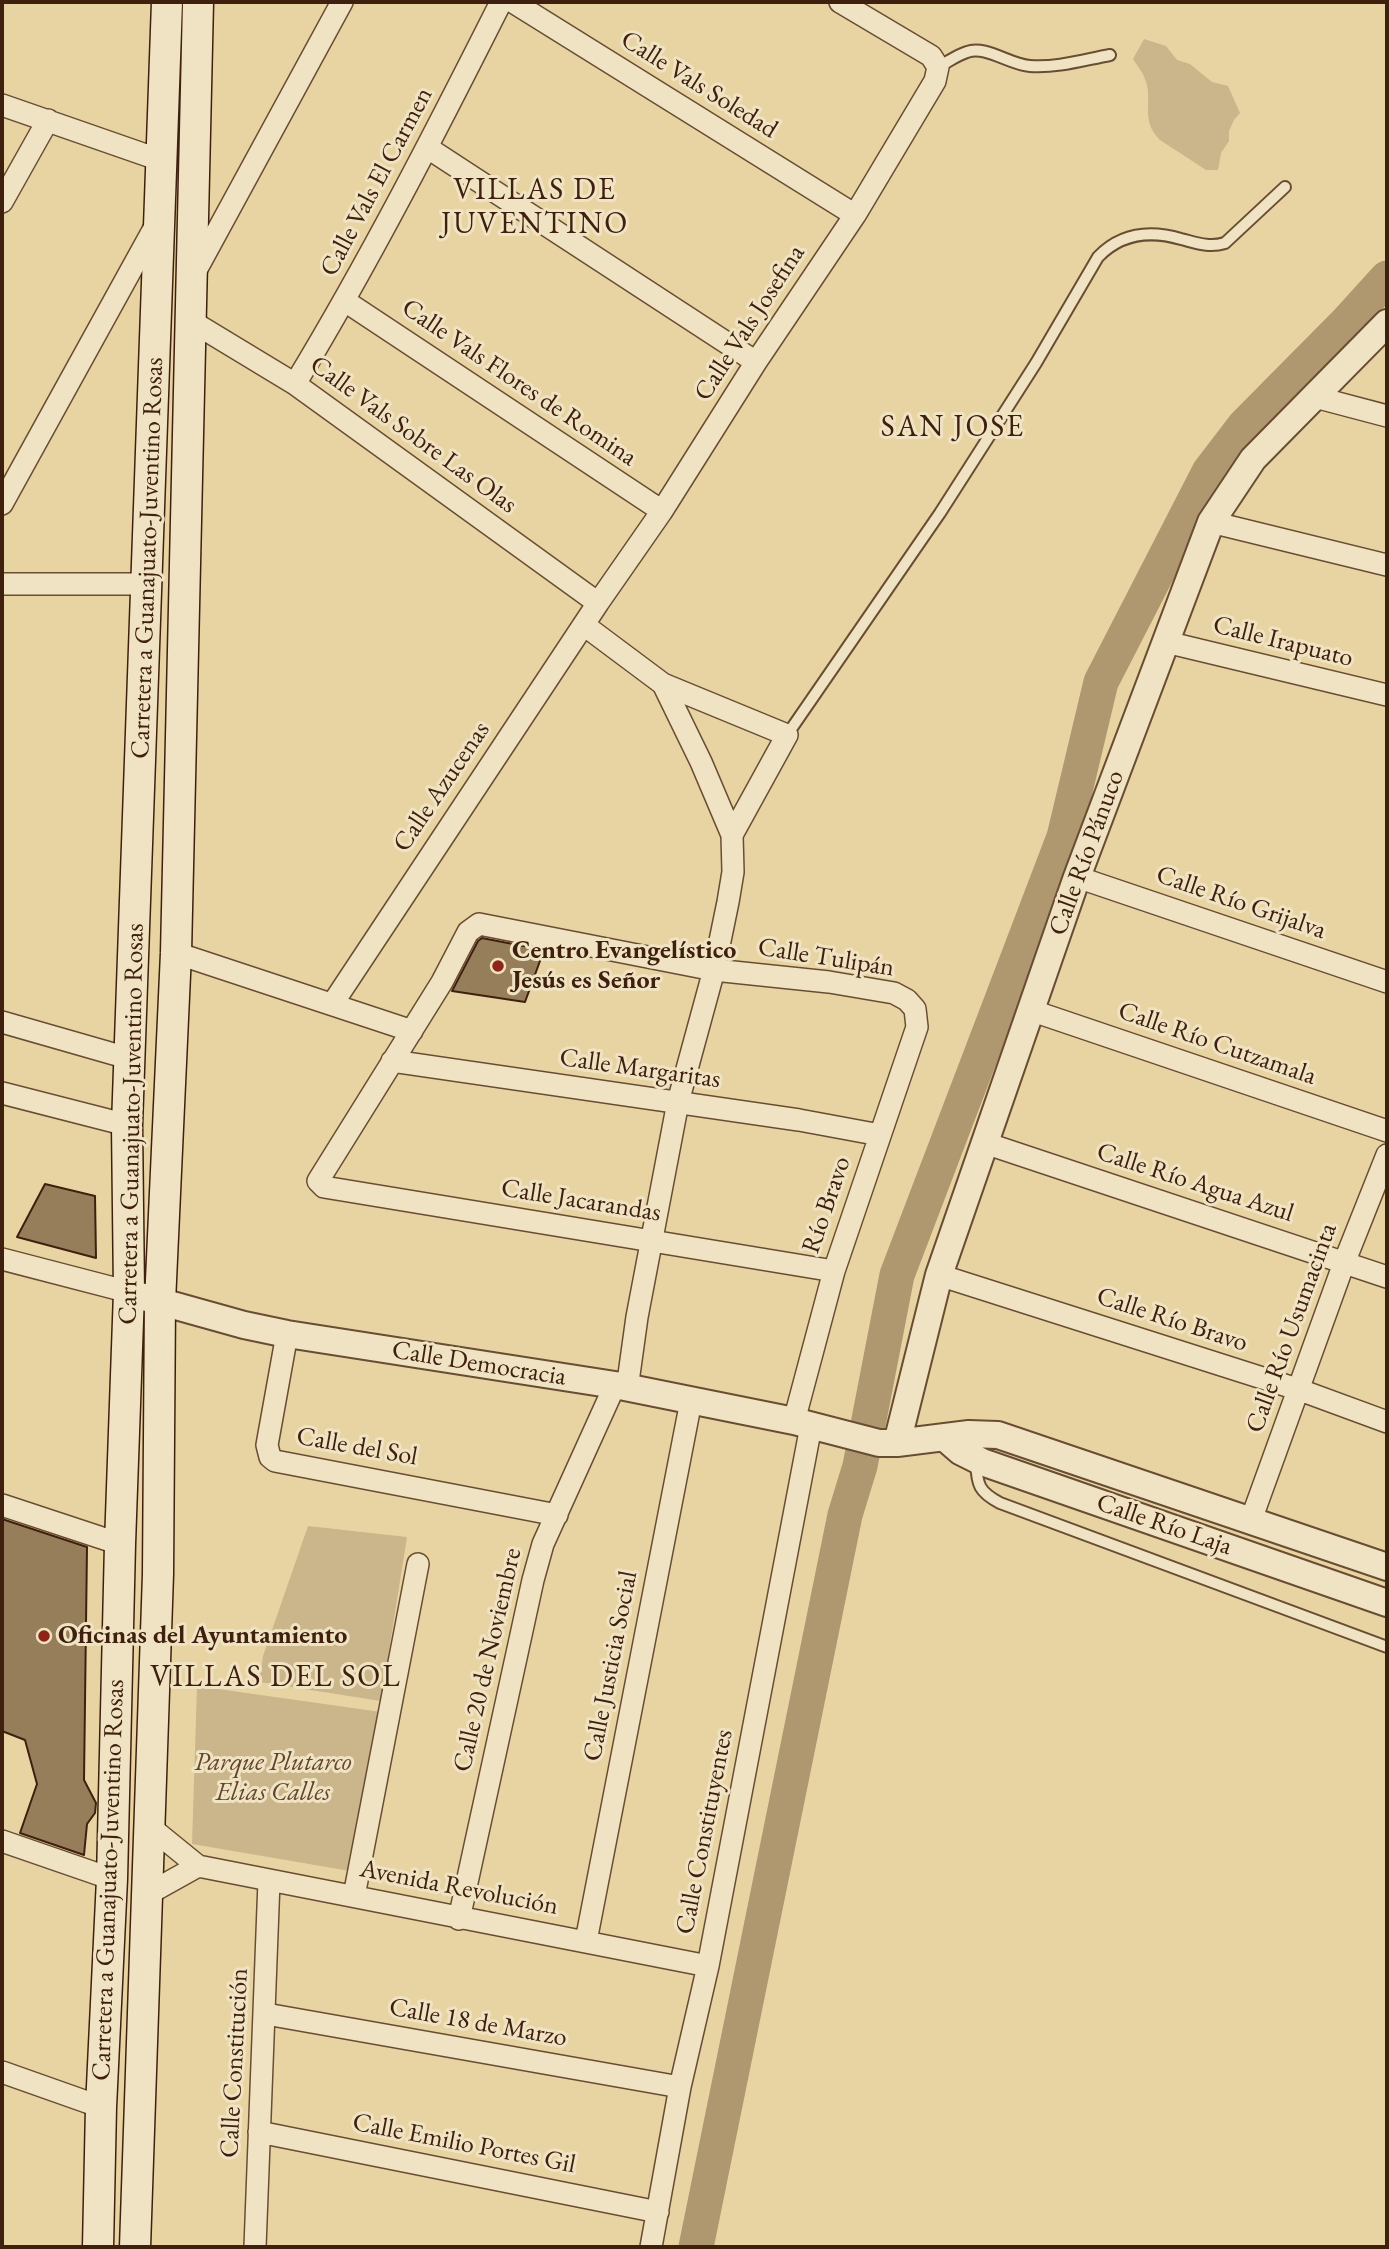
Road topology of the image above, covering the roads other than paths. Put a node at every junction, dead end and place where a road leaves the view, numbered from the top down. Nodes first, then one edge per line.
1 (167, 2) edge
2 (198, 2) edge
3 (342, 2) edge
4 (501, 2) edge
5 (513, 2) edge
6 (840, 2) edge
7 (1110, 55) dead end
8 (939, 67) junction
9 (2, 105) edge
10 (48, 120) junction
11 (428, 148) junction
12 (163, 161) junction
13 (1285, 187) dead end
14 (2, 202) edge
15 (855, 215) junction
16 (158, 221) junction
17 (193, 276) junction
18 (345, 301) junction
19 (191, 321) junction
20 (1387, 323) edge
21 (756, 362) junction
22 (295, 384) junction
23 (1315, 397) junction
24 (1387, 416) edge
25 (2, 504) edge
26 (662, 511) junction
27 (1211, 522) junction
28 (1387, 565) edge
29 (2, 584) edge
30 (147, 584) junction
31 (598, 603) junction
32 (583, 625) junction
33 (1166, 642) junction
34 (145, 683) junction
35 (182, 684) junction
36 (663, 684) junction
37 (1387, 695) edge
38 (788, 735) junction
39 (733, 835) junction
40 (1077, 877) junction
41 (176, 953) junction
42 (714, 970) junction
43 (1387, 982) edge
44 (332, 1003) junction
45 (915, 1009) joint
46 (1030, 1010) junction
47 (2, 1022) edge
48 (412, 1031) junction
49 (131, 1059) junction
50 (392, 1061) junction
51 (2, 1093) edge
52 (678, 1102) junction
53 (127, 1125) junction
54 (1387, 1131) edge
55 (880, 1135) junction
56 (985, 1143) junction
57 (1387, 1155) edge
58 (651, 1241) junction
59 (2, 1259) edge
60 (1344, 1263) junction
61 (834, 1271) junction
62 (939, 1275) junction
63 (1387, 1277) edge
64 (129, 1292) junction
65 (160, 1302) junction
66 (287, 1334) junction
67 (621, 1387) junction
68 (1300, 1390) junction
69 (691, 1401) junction
70 (1387, 1422) edge
71 (812, 1426) junction
72 (945, 1438) junction
73 (888, 1443) junction
74 (976, 1459) junction
75 (2, 1505) edge
76 (557, 1515) junction
77 (1251, 1520) junction
78 (120, 1544) junction
79 (418, 1564) dead end
80 (1387, 1567) edge
81 (1387, 1603) edge
82 (1387, 1647) edge
83 (117, 1653) junction
84 (156, 1654) junction
85 (150, 1826) junction
86 (2, 1841) edge
87 (198, 1866) junction
88 (112, 1879) junction
89 (270, 1881) junction
90 (146, 1895) junction
91 (354, 1896) junction
92 (459, 1919) junction
93 (586, 1941) junction
94 (708, 1966) junction
95 (266, 2014) junction
96 (2, 2072) edge
97 (680, 2087) junction
98 (101, 2107) junction
99 (259, 2132) junction
100 (658, 2212) junction
101 (98, 2247) edge
102 (136, 2247) edge
103 (255, 2247) edge
104 (651, 2247) edge

1 - 12 main road, Carretera a Guanajuato-Juventino Rosas
2 - 17 main road, Carretera a Guanajuato-Juventino Rosas
3 - 17 street
4 - 11 street, Calle Vals El Carmen
5 - 15 street, Calle Vals Soledad
6 - 8 street
7 - 8 lane
8 - 15 street, Calle Vals Josefina
9 - 10 street
10 - 12 street
10 - 14 street
11 - 18 street, Calle Vals El Carmen
11 - 21 street
12 - 16 main road, Carretera a Guanajuato-Juventino Rosas
13 - 38 lane
15 - 21 street, Calle Vals Josefina
16 - 25 street
16 - 30 main road, Carretera a Guanajuato-Juventino Rosas
17 - 19 main road, Carretera a Guanajuato-Juventino Rosas
18 - 22 street, Calle Vals El Carmen
18 - 26 street, Calle Vals Flores de Romina
19 - 22 street, Calle Vals Sobre Las Olas
19 - 35 main road, Carretera a Guanajuato-Juventino Rosas
20 - 23 street, Calle Río Pánuco
21 - 26 street, Calle Vals Josefina
22 - 31 street, Calle Vals Sobre Las Olas
23 - 24 street
23 - 27 street, Calle Río Pánuco
26 - 31 street, Calle Vals Josefina
27 - 28 street
27 - 33 street, Calle Río Pánuco
29 - 30 street
30 - 34 main road, Carretera a Guanajuato-Juventino Rosas
31 - 32 street, Calle Azucenas
32 - 36 street
32 - 44 street, Calle Azucenas
33 - 37 street, Calle Irapuato
33 - 40 street, Calle Río Pánuco
34 - 35 main road
34 - 49 main road, Carretera a Guanajuato-Juventino Rosas
35 - 41 main road, Carretera a Guanajuato-Juventino Rosas
36 - 38 street
36 - 39 street
38 - 39 street
39 - 42 street, Calle 20 de Noviembre
40 - 43 street, Calle Río Grijalva
40 - 46 street, Calle Río Pánuco
41 - 44 street
41 - 65 main road, Carretera a Guanajuato-Juventino Rosas
42 - 45 street, Calle Tulipán
42 - 48 street, Calle Tulipán
42 - 52 street, Calle 20 de Noviembre
44 - 48 street
45 - 55 street, Río Bravo
46 - 54 street, Calle Río Cutzamala
46 - 56 street, Calle Río Pánuco
47 - 49 street
48 - 50 street
49 - 53 main road, Carretera a Guanajuato-Juventino Rosas
50 - 52 street, Calle Margaritas
50 - 58 street, Calle Jacarandas
51 - 53 street
52 - 55 street, Calle Margaritas
52 - 58 street, Calle 20 de Noviembre
53 - 64 main road, Carretera a Guanajuato-Juventino Rosas
55 - 61 street, Río Bravo
56 - 60 street, Calle Río Agua Azul
56 - 62 street, Calle Río Pánuco
57 - 60 street, Calle Río Usumacinta
58 - 61 street, Calle Jacarandas
58 - 67 street, Calle 20 de Noviembre
59 - 64 street
60 - 63 street, Calle Río Agua Azul
60 - 68 street, Calle Río Usumacinta
61 - 71 street, Río Bravo
62 - 68 street, Calle Río Bravo
62 - 73 street, Calle Río Pánuco
64 - 65 street, Calle Democracia
64 - 78 main road, Carretera a Guanajuato-Juventino Rosas
65 - 66 street, Calle Democracia
65 - 84 main road, Carretera a Guanajuato-Juventino Rosas
66 - 67 street, Calle Democracia
66 - 76 street, Calle del Sol
67 - 69 street, Calle Democracia
67 - 76 street, Calle 20 de Noviembre
68 - 70 street, Calle Río Bravo
68 - 77 street, Calle Río Usumacinta
69 - 71 street, Calle Democracia
69 - 93 street, Calle Justicia Social
71 - 73 street, Calle Democracia
71 - 94 street, Calle Constituyentes
72 - 73 street, Calle Río Laja
72 - 74 street, Calle Río Laja
72 - 77 street, Calle Río Laja
74 - 81 street, Calle Río Laja
74 - 82 lane
75 - 78 street
76 - 92 street, Calle 20 de Noviembre
77 - 80 street, Calle Río Laja
78 - 83 main road, Carretera a Guanajuato-Juventino Rosas
79 - 91 street
83 - 84 main road
83 - 88 main road, Carretera a Guanajuato-Juventino Rosas
84 - 85 main road, Carretera a Guanajuato-Juventino Rosas
85 - 87 street, Avenida Revolución
85 - 90 main road, Carretera a Guanajuato-Juventino Rosas
86 - 88 street
87 - 89 street, Avenida Revolución
87 - 90 street
88 - 98 main road, Carretera a Guanajuato-Juventino Rosas
89 - 91 street, Avenida Revolución
89 - 95 street, Calle Constitución
90 - 102 main road, Carretera a Guanajuato-Juventino Rosas
91 - 92 street, Avenida Revolución
92 - 93 street, Avenida Revolución
93 - 94 street, Avenida Revolución
94 - 97 street, Calle Constituyentes
95 - 97 street, Calle 18 de Marzo
95 - 99 street, Calle Constitución
96 - 98 street
97 - 100 street, Calle Constituyentes
98 - 101 main road, Carretera a Guanajuato-Juventino Rosas
99 - 100 street, Calle Emilio Portes Gil
99 - 103 street, Calle Constitución
100 - 104 street, Calle Constituyentes

